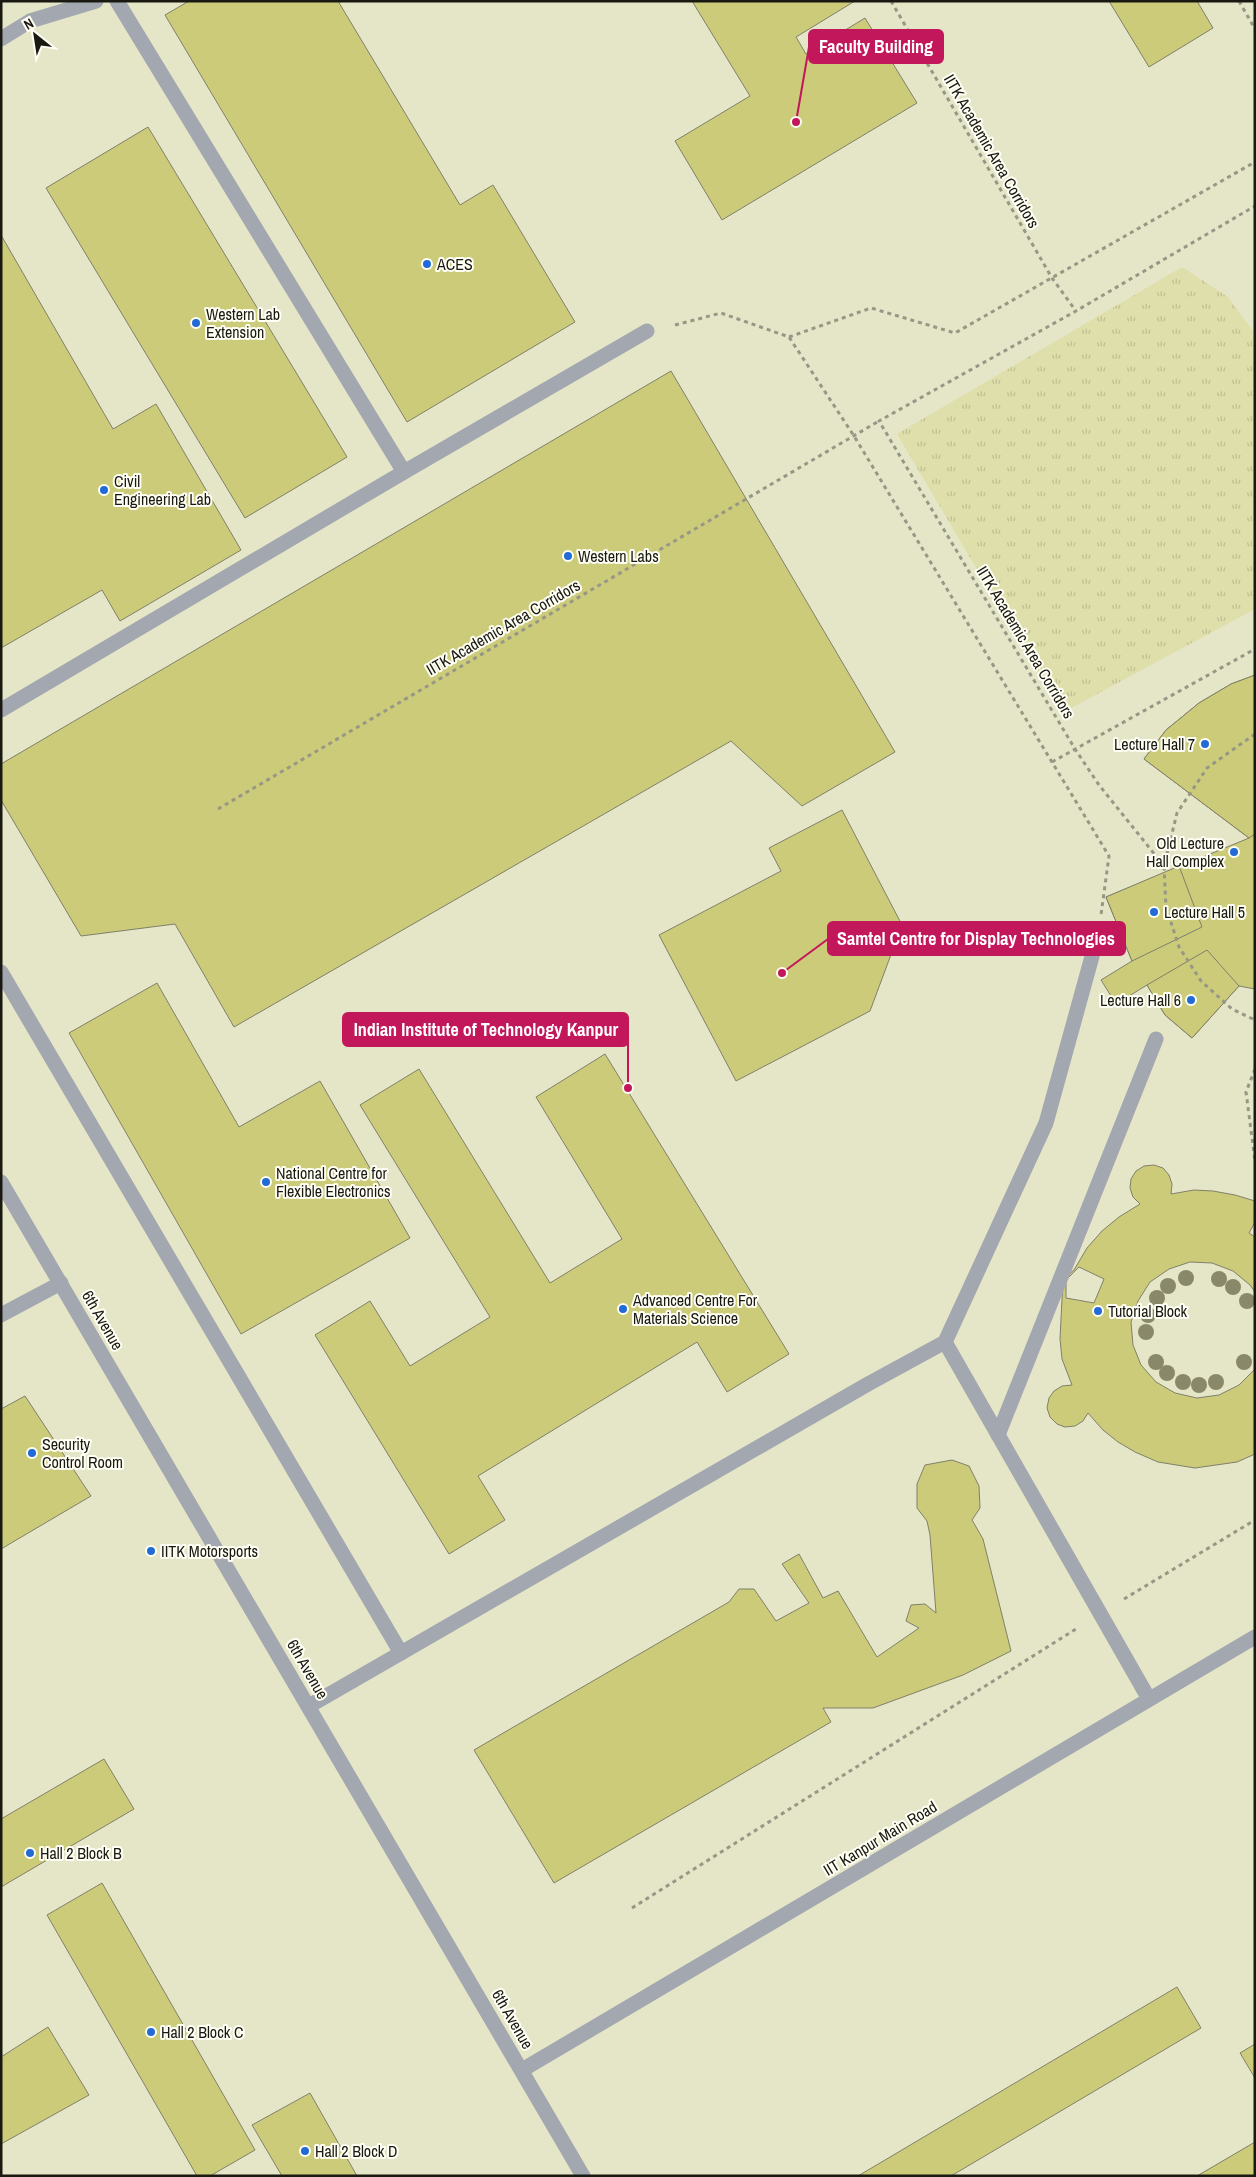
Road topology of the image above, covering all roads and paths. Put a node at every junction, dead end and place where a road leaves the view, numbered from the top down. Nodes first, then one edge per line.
1 (96, 1) edge
2 (117, 1) edge
3 (890, 1) edge
4 (1238, 1) edge
5 (1255, 29) edge
6 (1, 39) edge
7 (1255, 162) edge
8 (1255, 206) edge
9 (1052, 278) junction
10 (1076, 311) junction
11 (647, 331) joint
12 (789, 337) junction
13 (879, 421) junction
14 (854, 436) junction
15 (404, 472) junction
16 (1255, 649) edge
17 (1, 710) edge
18 (1255, 734) edge
19 (1074, 748) junction
20 (1052, 762) junction
21 (218, 808) dead end
22 (1164, 866) junction
23 (1096, 942) joint
24 (1, 972) edge
25 (1255, 1020) edge
26 (1156, 1039) dead end
27 (1255, 1069) edge
28 (1255, 1161) edge
29 (1, 1182) edge
30 (61, 1283) junction
31 (1, 1315) edge
32 (945, 1342) junction
33 (998, 1435) junction
34 (1255, 1520) edge
35 (1100, 1614) junction
36 (1255, 1637) edge
37 (402, 1653) junction
38 (1149, 1700) junction
39 (309, 1706) junction
40 (632, 1908) dead end
41 (522, 2070) junction
42 (583, 2176) edge

1 - 6 street
2 - 15 street
3 - 9 path, IITK Academic Area Corridors
4 - 5 path
7 - 9 path
8 - 10 path, IITK Academic Area Corridors
9 - 10 path, IITK Academic Area Corridors
9 - 12 path
10 - 13 path, IITK Academic Area Corridors
11 - 12 path
11 - 15 street
12 - 14 path
13 - 14 path, IITK Academic Area Corridors
13 - 19 path, IITK Academic Area Corridors
14 - 20 path
14 - 21 path, IITK Academic Area Corridors
15 - 17 street
16 - 19 path
18 - 22 path
19 - 20 path
19 - 22 path, IITK Academic Area Corridors
20 - 23 path
22 - 25 path
23 - 32 street
24 - 37 street
26 - 33 street
27 - 28 path
29 - 30 street, 6th Avenue
30 - 31 street
30 - 39 street, 6th Avenue
32 - 33 street
32 - 37 street
33 - 35 street
34 - 35 path
35 - 38 street
35 - 40 path
36 - 38 street, IIT Kanpur Main Road
37 - 39 street
38 - 41 street, IIT Kanpur Main Road
39 - 41 street, 6th Avenue
41 - 42 street, 6th Avenue

